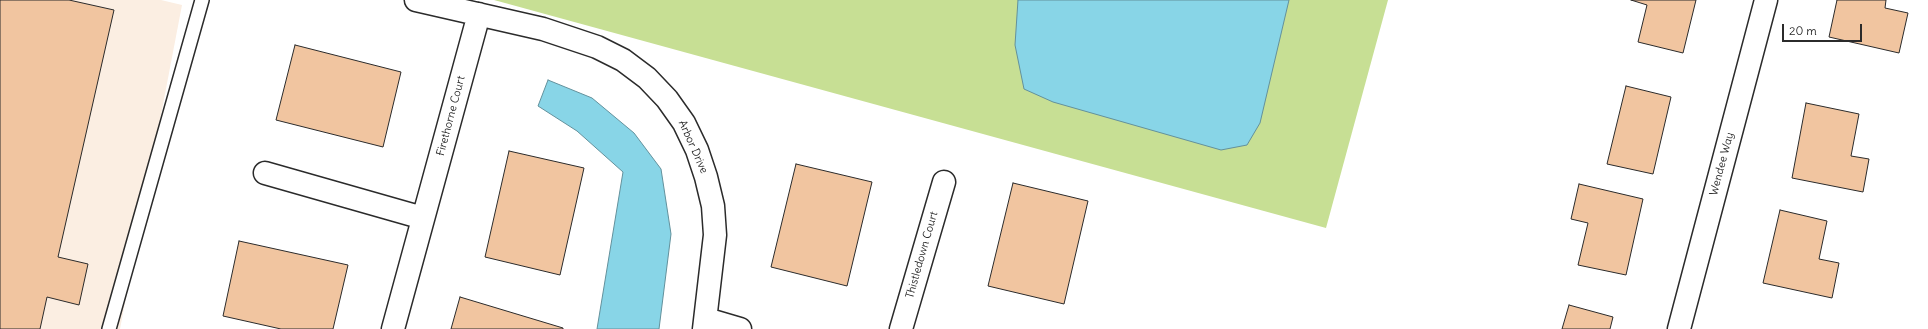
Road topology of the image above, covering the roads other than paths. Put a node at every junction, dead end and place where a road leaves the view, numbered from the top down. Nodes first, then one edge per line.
1 (202, 0) edge
2 (416, 0) edge
3 (1766, 0) edge
4 (479, 14) junction
5 (265, 173) dead end
6 (944, 182) dead end
7 (423, 218) junction
8 (705, 324) edge
9 (109, 329) edge
10 (393, 329) edge
11 (740, 329) edge
12 (901, 329) edge
13 (1679, 329) edge

1 - 9 lane
2 - 4 street, Arbor Drive
3 - 13 street, Wendee Way
4 - 7 street, Firethorne Court
4 - 8 street, Arbor Drive
5 - 7 street
6 - 12 street, Thistledown Court
7 - 10 street, Firethorne Court
8 - 11 street

